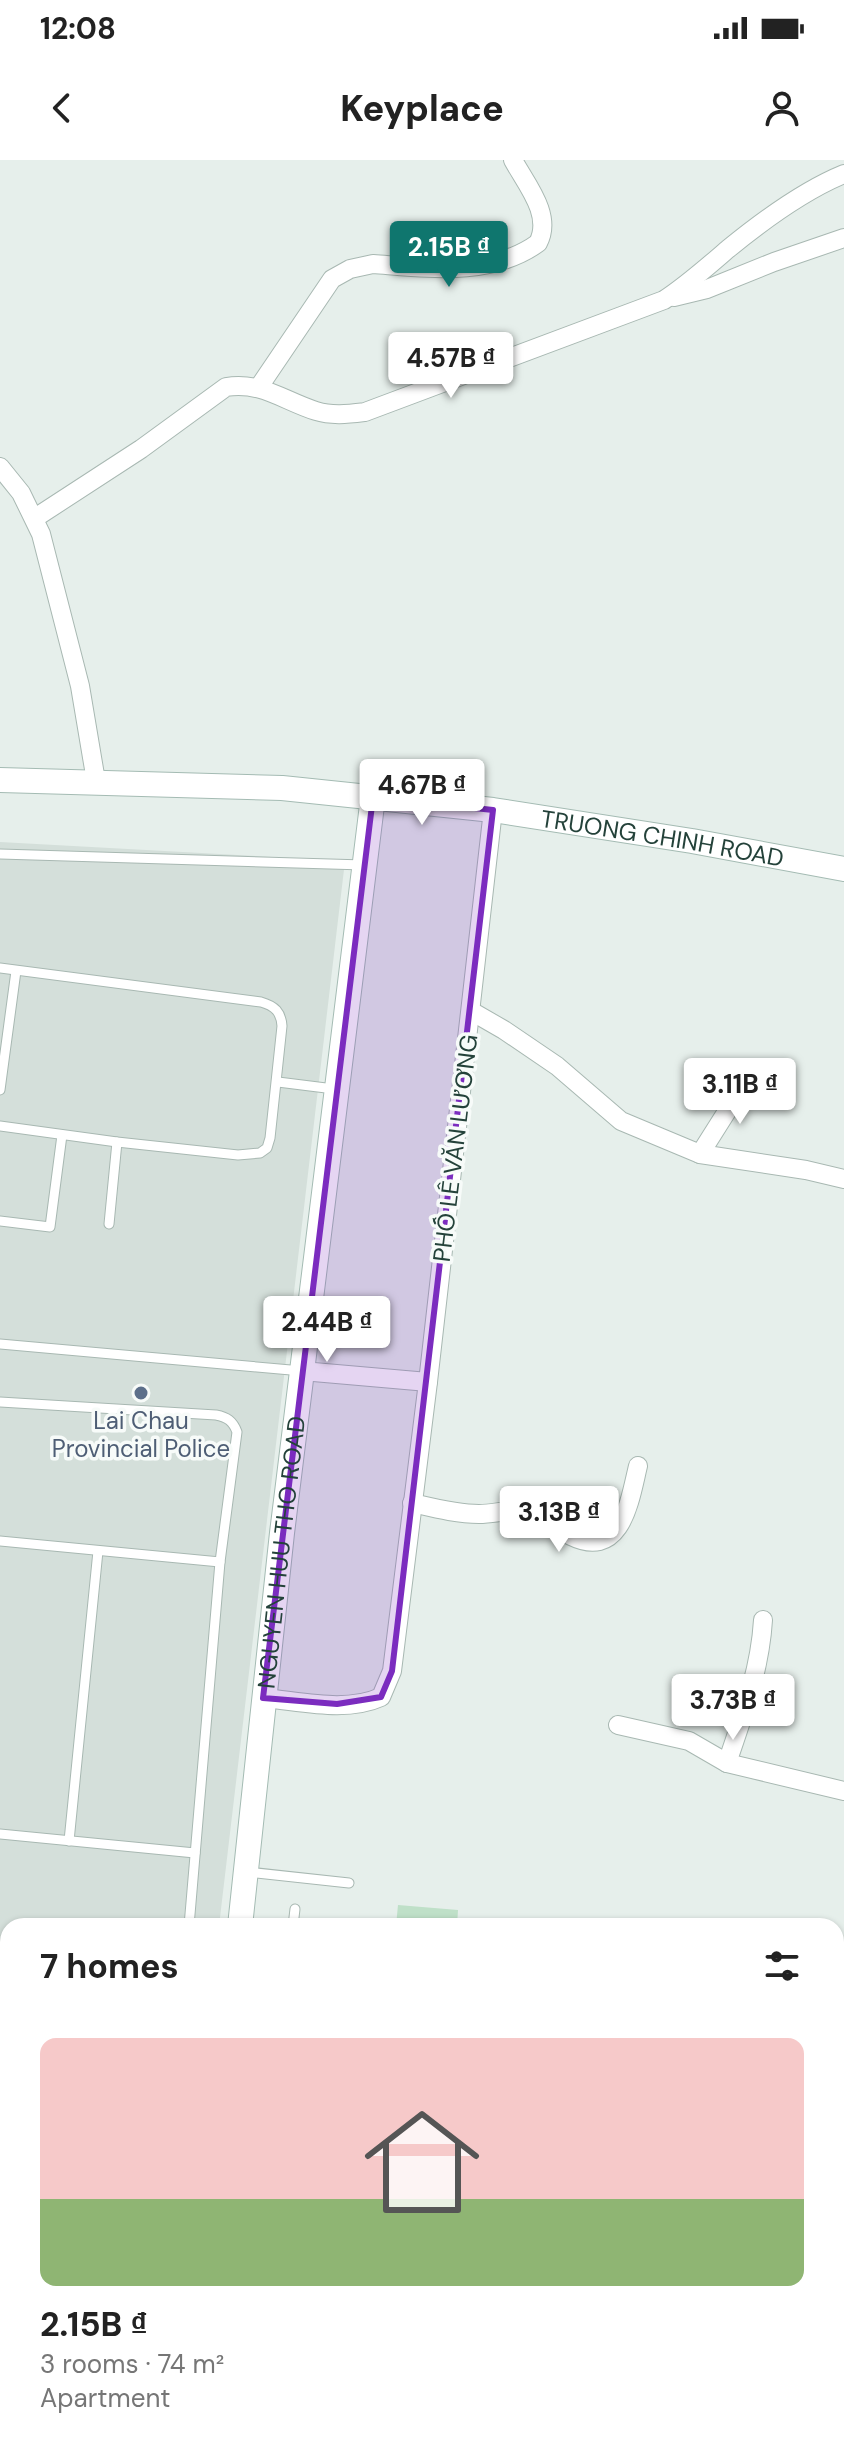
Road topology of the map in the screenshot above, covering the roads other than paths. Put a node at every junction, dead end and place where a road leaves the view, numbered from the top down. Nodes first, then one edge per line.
1 (513, 160) edge
2 (844, 174) edge
3 (844, 238) edge
4 (664, 300) junction
5 (259, 387) junction
6 (0, 467) edge
7 (35, 518) junction
8 (0, 780) edge
9 (96, 781) junction
10 (373, 797) junction
11 (493, 810) junction
12 (0, 854) edge
13 (364, 865) junction
14 (844, 869) edge
15 (0, 968) edge
16 (16, 971) junction
17 (471, 1011) junction
18 (748, 1078) dead end
19 (278, 1082) junction
20 (335, 1089) junction
21 (0, 1090) edge
22 (0, 1126) edge
23 (62, 1135) junction
24 (117, 1142) junction
25 (700, 1154) junction
26 (844, 1179) edge
27 (0, 1221) edge
28 (109, 1224) dead end
29 (0, 1344) edge
30 (302, 1371) junction
31 (428, 1382) junction
32 (0, 1402) edge
33 (638, 1466) dead end
34 (412, 1503) junction
35 (0, 1541) edge
36 (98, 1551) junction
37 (220, 1562) junction
38 (763, 1620) dead end
39 (263, 1698) junction
40 (618, 1725) dead end
41 (727, 1763) junction
42 (844, 1791) edge
43 (0, 1834) edge
44 (69, 1841) junction
45 (195, 1853) junction
46 (245, 1872) junction
47 (349, 1883) dead end
48 (295, 1909) dead end
49 (190, 1918) edge
50 (241, 1918) edge
51 (294, 1918) edge

1 - 5 street
2 - 4 street
3 - 4 street
4 - 5 street
5 - 7 street
6 - 7 street
7 - 9 street
8 - 9 street, TRUONG CHINH ROAD
9 - 10 street, TRUONG CHINH ROAD
10 - 11 street, TRUONG CHINH ROAD
10 - 13 street, NGUYEN HUU THO ROAD
11 - 14 street, TRUONG CHINH ROAD
11 - 17 street, PHỐ LÊ VĂN LƯƠNG
12 - 13 lane
13 - 20 street, NGUYEN HUU THO ROAD
15 - 16 lane
16 - 19 lane
16 - 21 lane
17 - 25 street
17 - 31 street, PHỐ LÊ VĂN LƯƠNG
18 - 25 street
19 - 20 lane
19 - 24 lane
20 - 30 street, NGUYEN HUU THO ROAD
22 - 23 lane
23 - 24 lane
23 - 27 lane
24 - 28 lane
25 - 26 street
29 - 30 lane
30 - 31 street
30 - 39 street, NGUYEN HUU THO ROAD
31 - 34 street, PHỐ LÊ VĂN LƯƠNG
32 - 37 lane
33 - 34 street
34 - 39 street, PHỐ LÊ VĂN LƯƠNG
35 - 36 lane
36 - 37 lane
36 - 44 lane
37 - 45 lane
38 - 41 street
39 - 46 street, NGUYEN HUU THO ROAD
40 - 41 street
41 - 42 street
43 - 44 lane
44 - 45 lane
45 - 49 lane
46 - 47 lane
46 - 50 street, NGUYEN HUU THO ROAD
48 - 51 lane

